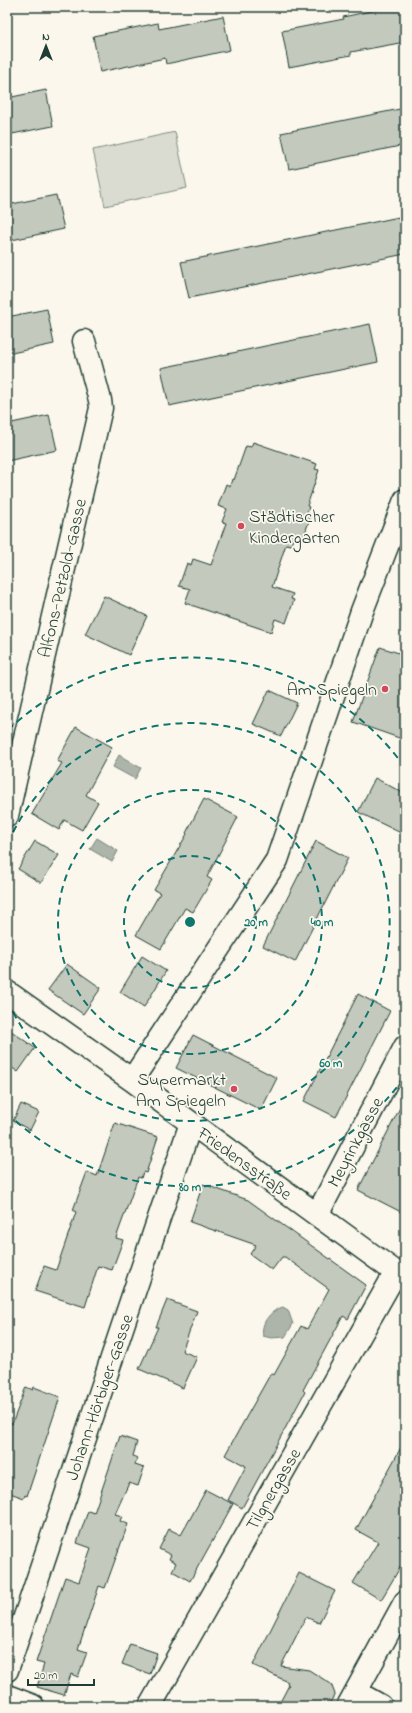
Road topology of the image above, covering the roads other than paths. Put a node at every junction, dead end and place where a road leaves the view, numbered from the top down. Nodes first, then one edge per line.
1 (84, 341) dead end
2 (405, 500) edge
3 (7, 816) edge
4 (7, 992) edge
5 (405, 1047) edge
6 (132, 1080) junction
7 (191, 1123) junction
8 (317, 1215) junction
9 (401, 1276) edge
10 (405, 1602) edge
11 (7, 1670) edge
12 (7, 1696) edge
13 (352, 1699) edge
14 (33, 1706) edge
15 (150, 1706) edge
16 (381, 1706) edge

1 - 3 street, Alfons-Petzold-Gasse
2 - 6 street
4 - 6 street, Friedensstraße
5 - 8 street, Meyrinkgasse
6 - 7 street, Friedensstraße
7 - 8 street, Friedensstraße
7 - 11 street, Johann-Hörbiger-Gasse
8 - 9 street, Friedensstraße
9 - 15 street, Tilgnergasse
10 - 13 street
12 - 14 street
13 - 16 street

